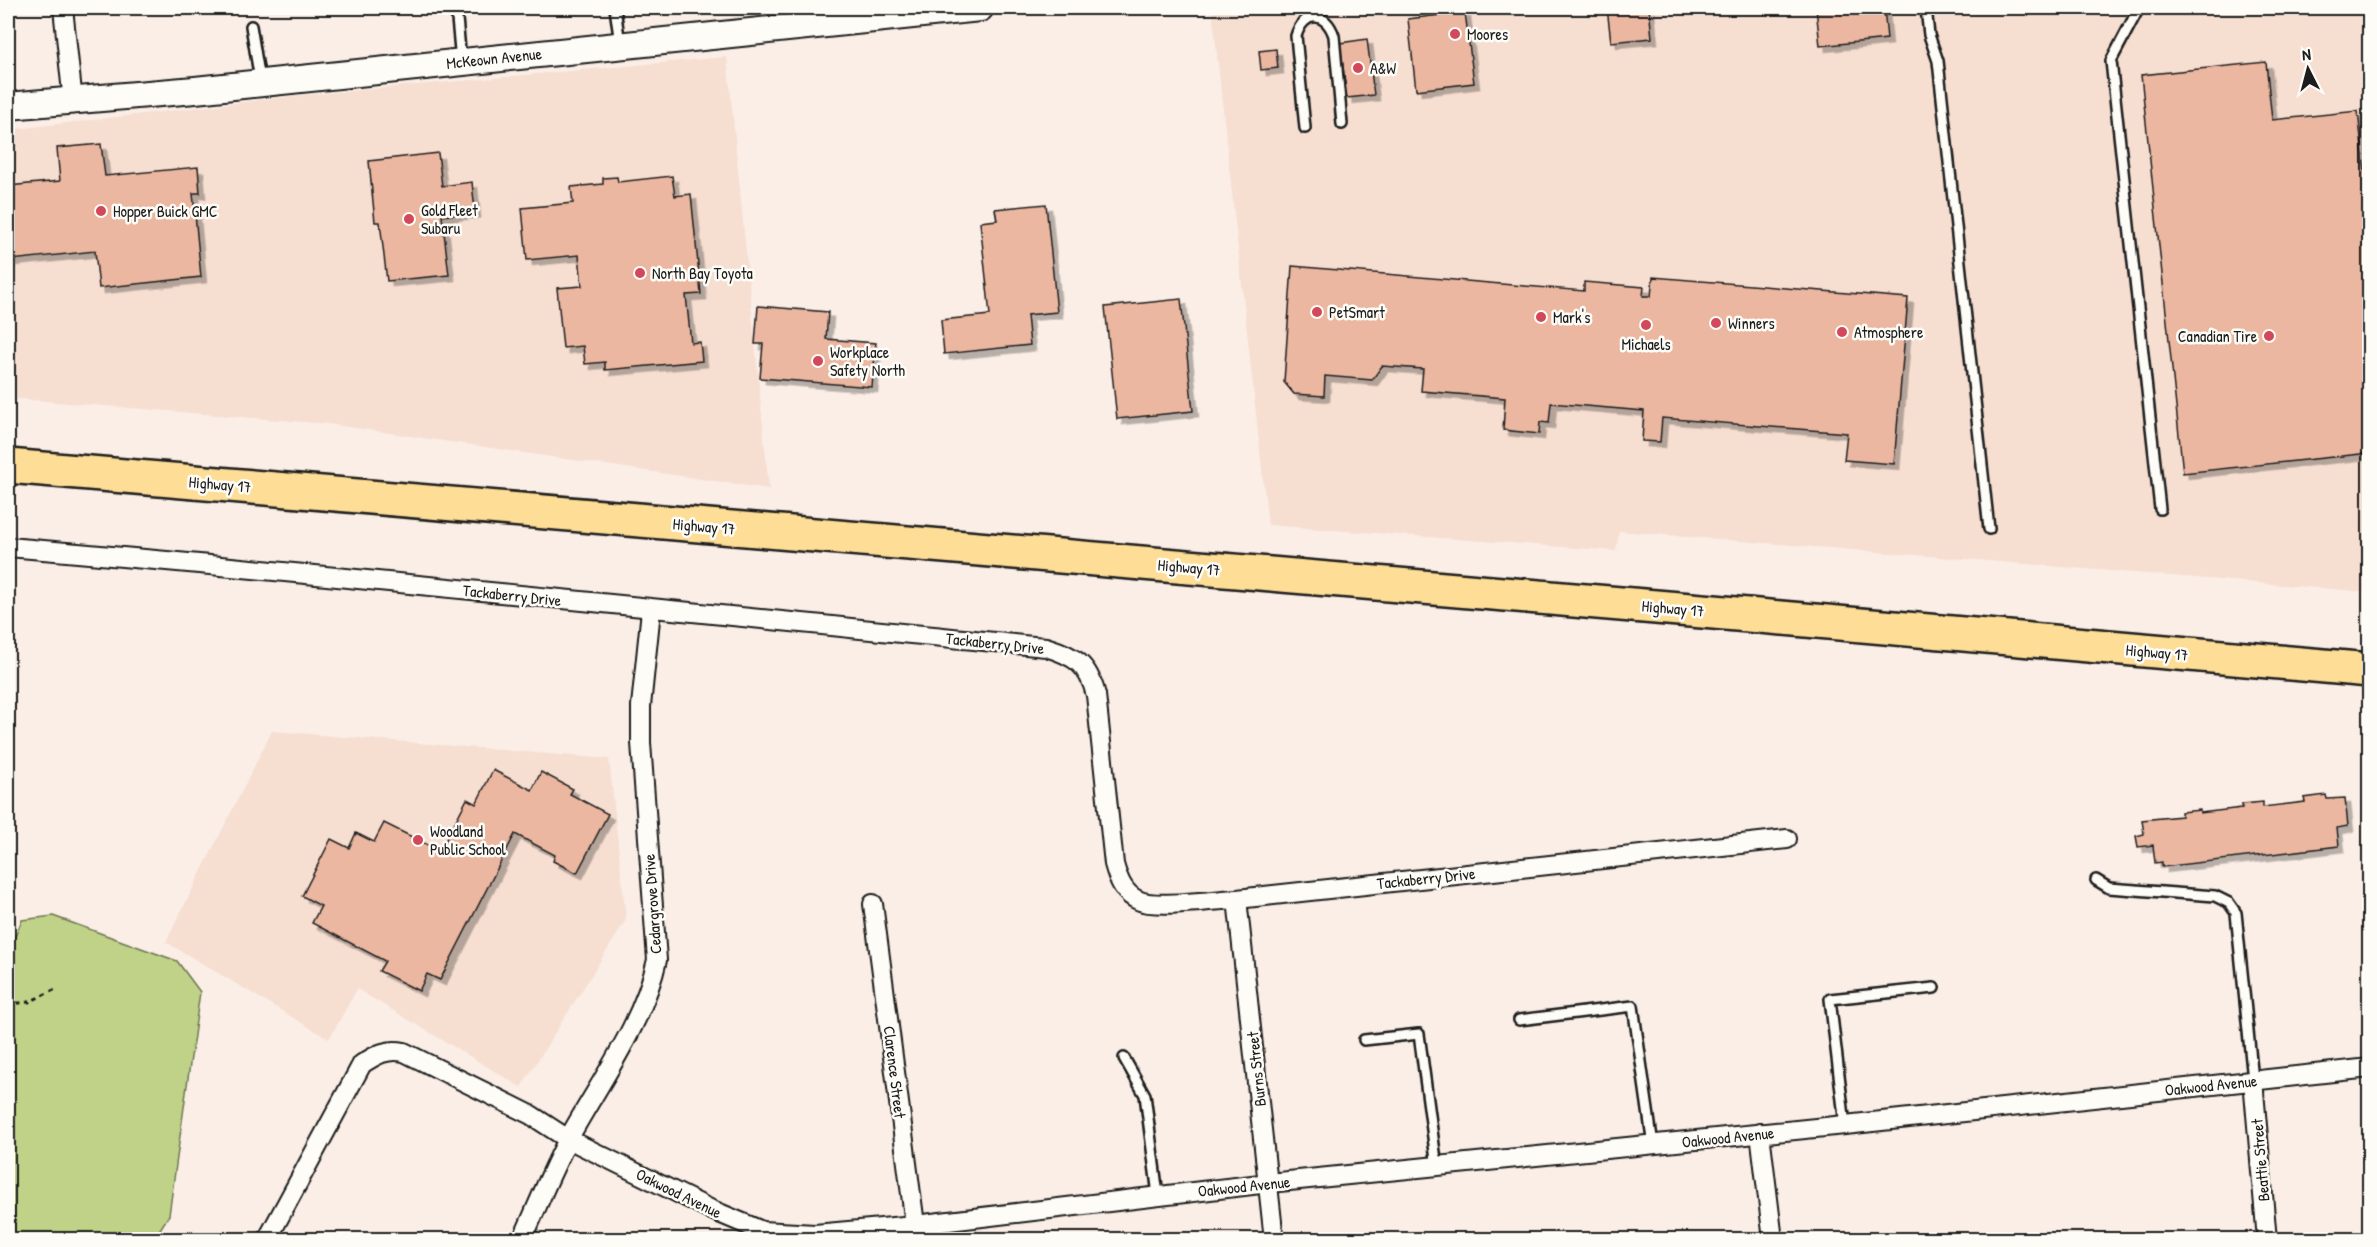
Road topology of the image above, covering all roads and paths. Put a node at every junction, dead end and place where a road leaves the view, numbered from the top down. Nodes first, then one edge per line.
1 (63, 8) edge
2 (456, 8) edge
3 (615, 8) edge
4 (969, 8) edge
5 (1926, 8) edge
6 (2139, 8) edge
7 (251, 26) dead end
8 (620, 46) junction
9 (461, 61) junction
10 (261, 83) junction
11 (73, 102) junction
12 (8, 106) edge
13 (1342, 124) dead end
14 (1305, 128) dead end
15 (8, 466) edge
16 (2160, 509) dead end
17 (1989, 529) dead end
18 (8, 547) edge
19 (651, 609) junction
20 (2370, 670) edge
21 (1786, 839) dead end
22 (2096, 880) dead end
23 (1237, 898) junction
24 (873, 904) dead end
25 (58, 988) dead end
26 (1934, 988) dead end
27 (8, 1004) edge
28 (1519, 1020) dead end
29 (1364, 1040) dead end
30 (1124, 1058) dead end
31 (2370, 1068) edge
32 (2253, 1080) junction
33 (1845, 1125) junction
34 (1760, 1134) junction
35 (568, 1139) junction
36 (1653, 1145) junction
37 (1437, 1167) junction
38 (1269, 1183) junction
39 (1158, 1195) junction
40 (916, 1232) edge
41 (267, 1239) edge
42 (522, 1239) edge
43 (1274, 1239) edge
44 (1773, 1239) edge
45 (2267, 1239) edge

1 - 11 street
2 - 9 lane
3 - 8 lane
4 - 8 street, McKeown Avenue
5 - 17 lane
6 - 16 lane
7 - 10 lane
8 - 9 street, McKeown Avenue
9 - 10 street, McKeown Avenue
10 - 11 street, McKeown Avenue
11 - 12 street, McKeown Avenue
13 - 14 lane
15 - 20 highway, Highway 17
18 - 19 street, Tackaberry Drive
19 - 23 street, Tackaberry Drive
19 - 35 street, Cedargrove Drive
21 - 23 street, Tackaberry Drive
22 - 32 lane
23 - 38 street, Burns Street
24 - 40 street, Clarence Street
25 - 27 path
26 - 33 lane
28 - 36 lane
29 - 37 lane
30 - 39 lane
31 - 32 street, Oakwood Avenue
32 - 33 street, Oakwood Avenue
32 - 45 street, Beattie Street
33 - 34 street, Oakwood Avenue
34 - 36 street, Oakwood Avenue
34 - 44 street
35 - 40 street, Oakwood Avenue
35 - 41 street, Oakwood Avenue
35 - 42 street, Cedargrove Drive
36 - 37 street, Oakwood Avenue
37 - 38 street, Oakwood Avenue
38 - 39 street, Oakwood Avenue
38 - 43 street, Burns Street
39 - 40 street, Oakwood Avenue

